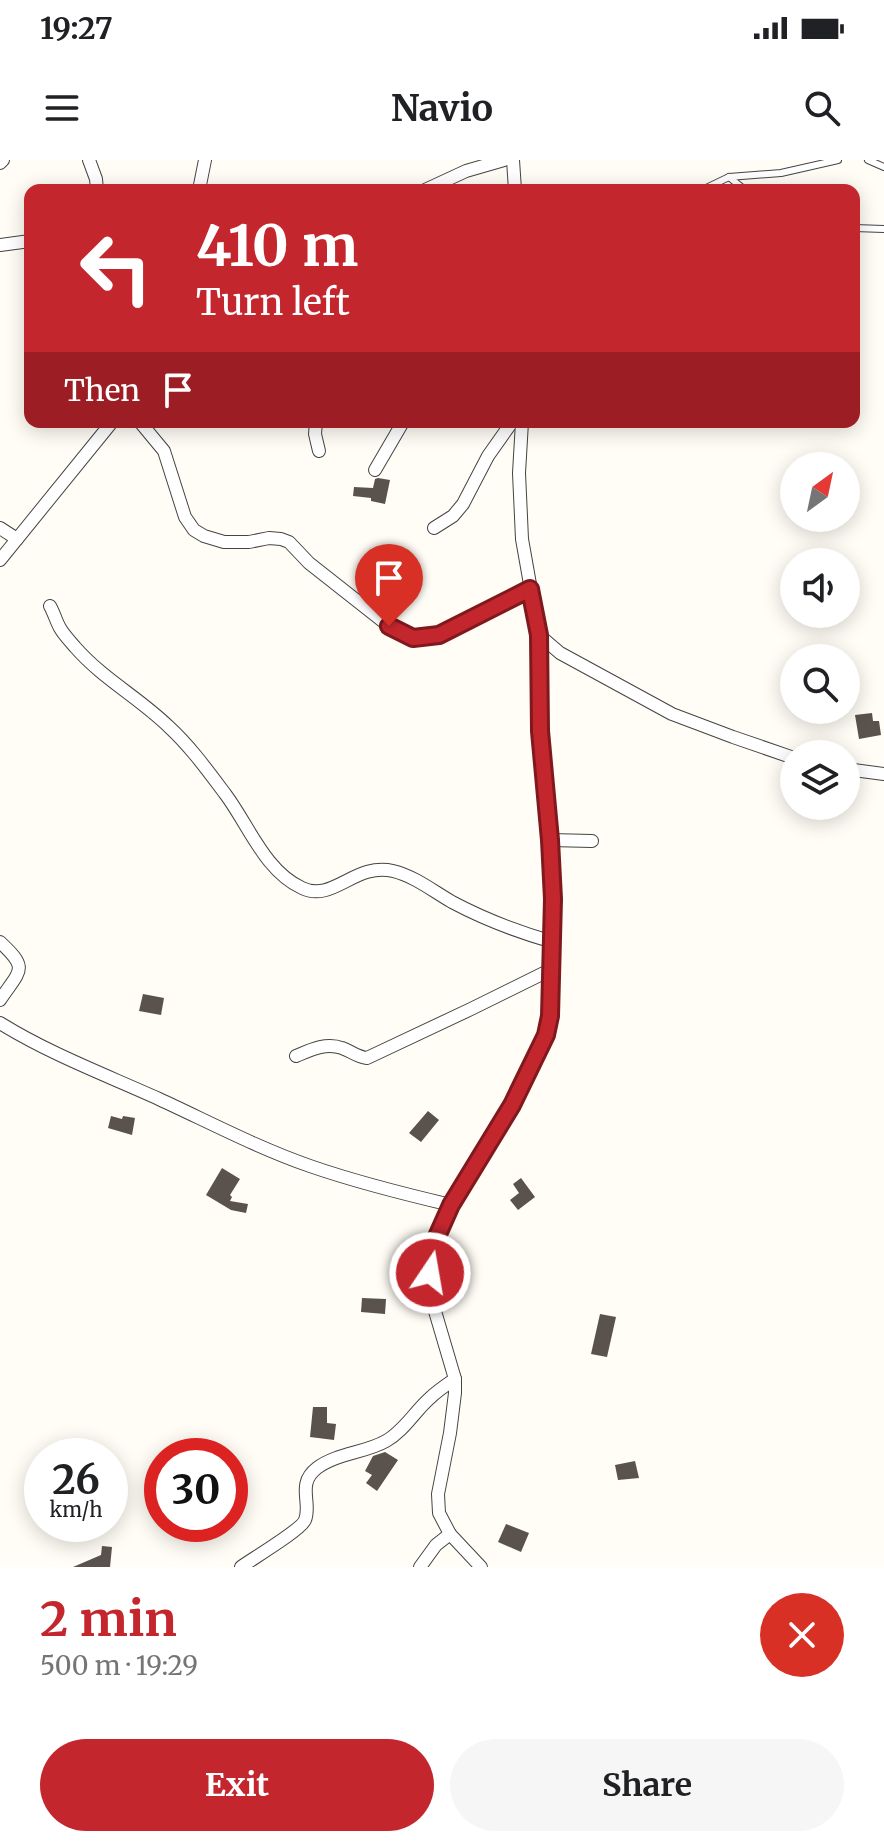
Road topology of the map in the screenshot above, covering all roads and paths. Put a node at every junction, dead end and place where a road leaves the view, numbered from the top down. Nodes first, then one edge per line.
1 (89, 160) edge
2 (205, 160) edge
3 (504, 160) edge
4 (513, 160) edge
5 (838, 160) edge
6 (868, 160) edge
7 (884, 167) edge
8 (729, 177) junction
9 (96, 184) edge
10 (200, 184) edge
11 (438, 184) edge
12 (515, 184) edge
13 (714, 184) edge
14 (738, 184) edge
15 (860, 228) edge
16 (884, 229) edge
17 (24, 242) edge
18 (0, 245) edge
19 (107, 428) edge
20 (146, 428) edge
21 (316, 428) edge
22 (400, 428) edge
23 (508, 428) edge
24 (522, 428) edge
25 (319, 451) dead end
26 (375, 470) dead end
27 (0, 528) edge
28 (434, 528) dead end
29 (17, 539) junction
30 (0, 560) edge
31 (530, 589) junction
32 (50, 606) dead end
33 (539, 635) junction
34 (780, 753) edge
35 (860, 771) edge
36 (884, 774) edge
37 (550, 840) junction
38 (592, 841) dead end
39 (0, 942) edge
40 (553, 942) junction
41 (552, 969) junction
42 (0, 1000) edge
43 (0, 1023) edge
44 (296, 1056) dead end
45 (451, 1205) junction
46 (455, 1379) junction
47 (450, 1534) junction
48 (241, 1567) edge
49 (420, 1567) edge
50 (481, 1567) edge

1 - 9 street
2 - 10 street
3 - 11 street
4 - 12 street
5 - 8 lane
6 - 7 lane
8 - 13 lane
8 - 14 lane
15 - 16 lane
17 - 18 street
19 - 29 street
20 - 31 street
21 - 25 street
22 - 26 street
23 - 28 street
24 - 31 street
27 - 29 street
29 - 30 street
31 - 33 street
32 - 40 street
33 - 34 street
33 - 37 street
35 - 36 street
37 - 38 street
37 - 40 street
39 - 42 street
40 - 41 street
41 - 44 street
41 - 45 street
43 - 45 street
45 - 46 street
46 - 47 street
46 - 48 street
47 - 49 street
47 - 50 street

